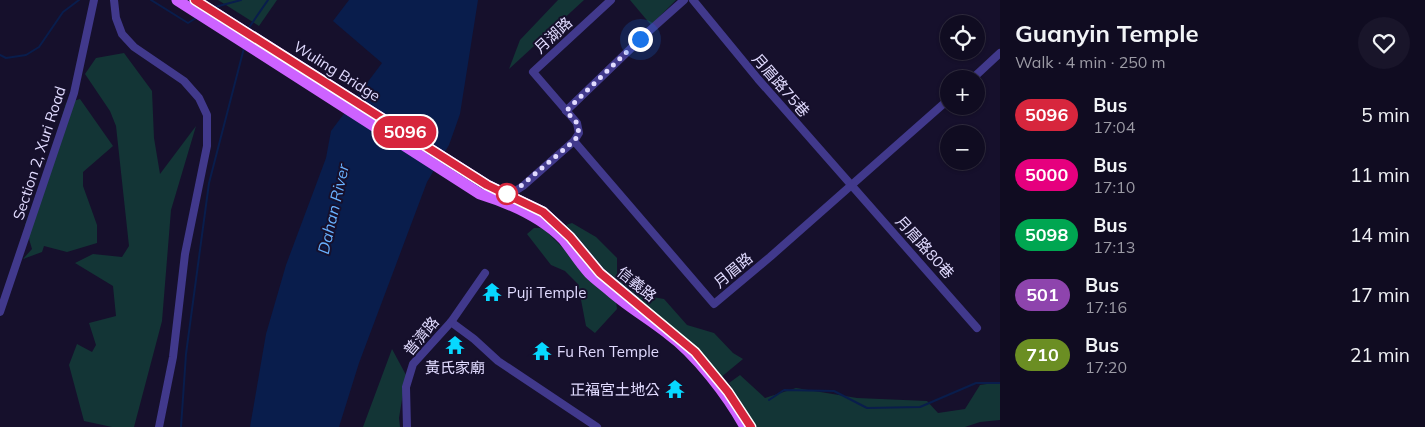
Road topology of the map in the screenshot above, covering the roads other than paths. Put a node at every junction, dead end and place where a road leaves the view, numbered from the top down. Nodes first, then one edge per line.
1 (94, 0) edge
2 (114, 0) edge
3 (177, 0) edge
4 (196, 0) edge
5 (611, 0) edge
6 (684, 0) edge
7 (693, 0) edge
8 (1000, 53) edge
9 (982, 70) edge
10 (940, 107) edge
11 (566, 111) junction
12 (574, 141) junction
13 (851, 186) junction
14 (484, 189) junction
15 (505, 198) junction
16 (485, 273) dead end
17 (0, 312) edge
18 (451, 322) junction
19 (977, 328) dead end
20 (159, 427) edge
21 (407, 427) edge
22 (597, 427) edge
23 (745, 427) edge
24 (750, 427) edge

1 - 17 street, Section 2, Xuri Road
2 - 20 street
3 - 14 main road, Wuling Bridge
4 - 14 main road, Wuling Bridge
5 - 11 street, 月湖路
6 - 11 street
7 - 13 street, 月眉路75巷
8 - 9 street
10 - 13 street, 月眉路
11 - 12 street, 月湖路
12 - 13 street, 月眉路
12 - 15 street
13 - 19 street, 月眉路80巷
14 - 15 main road, 信義路
15 - 23 main road, 信義路
15 - 24 main road, 信義路
16 - 18 street, 普濟路
18 - 21 street, 普濟路
18 - 22 street

